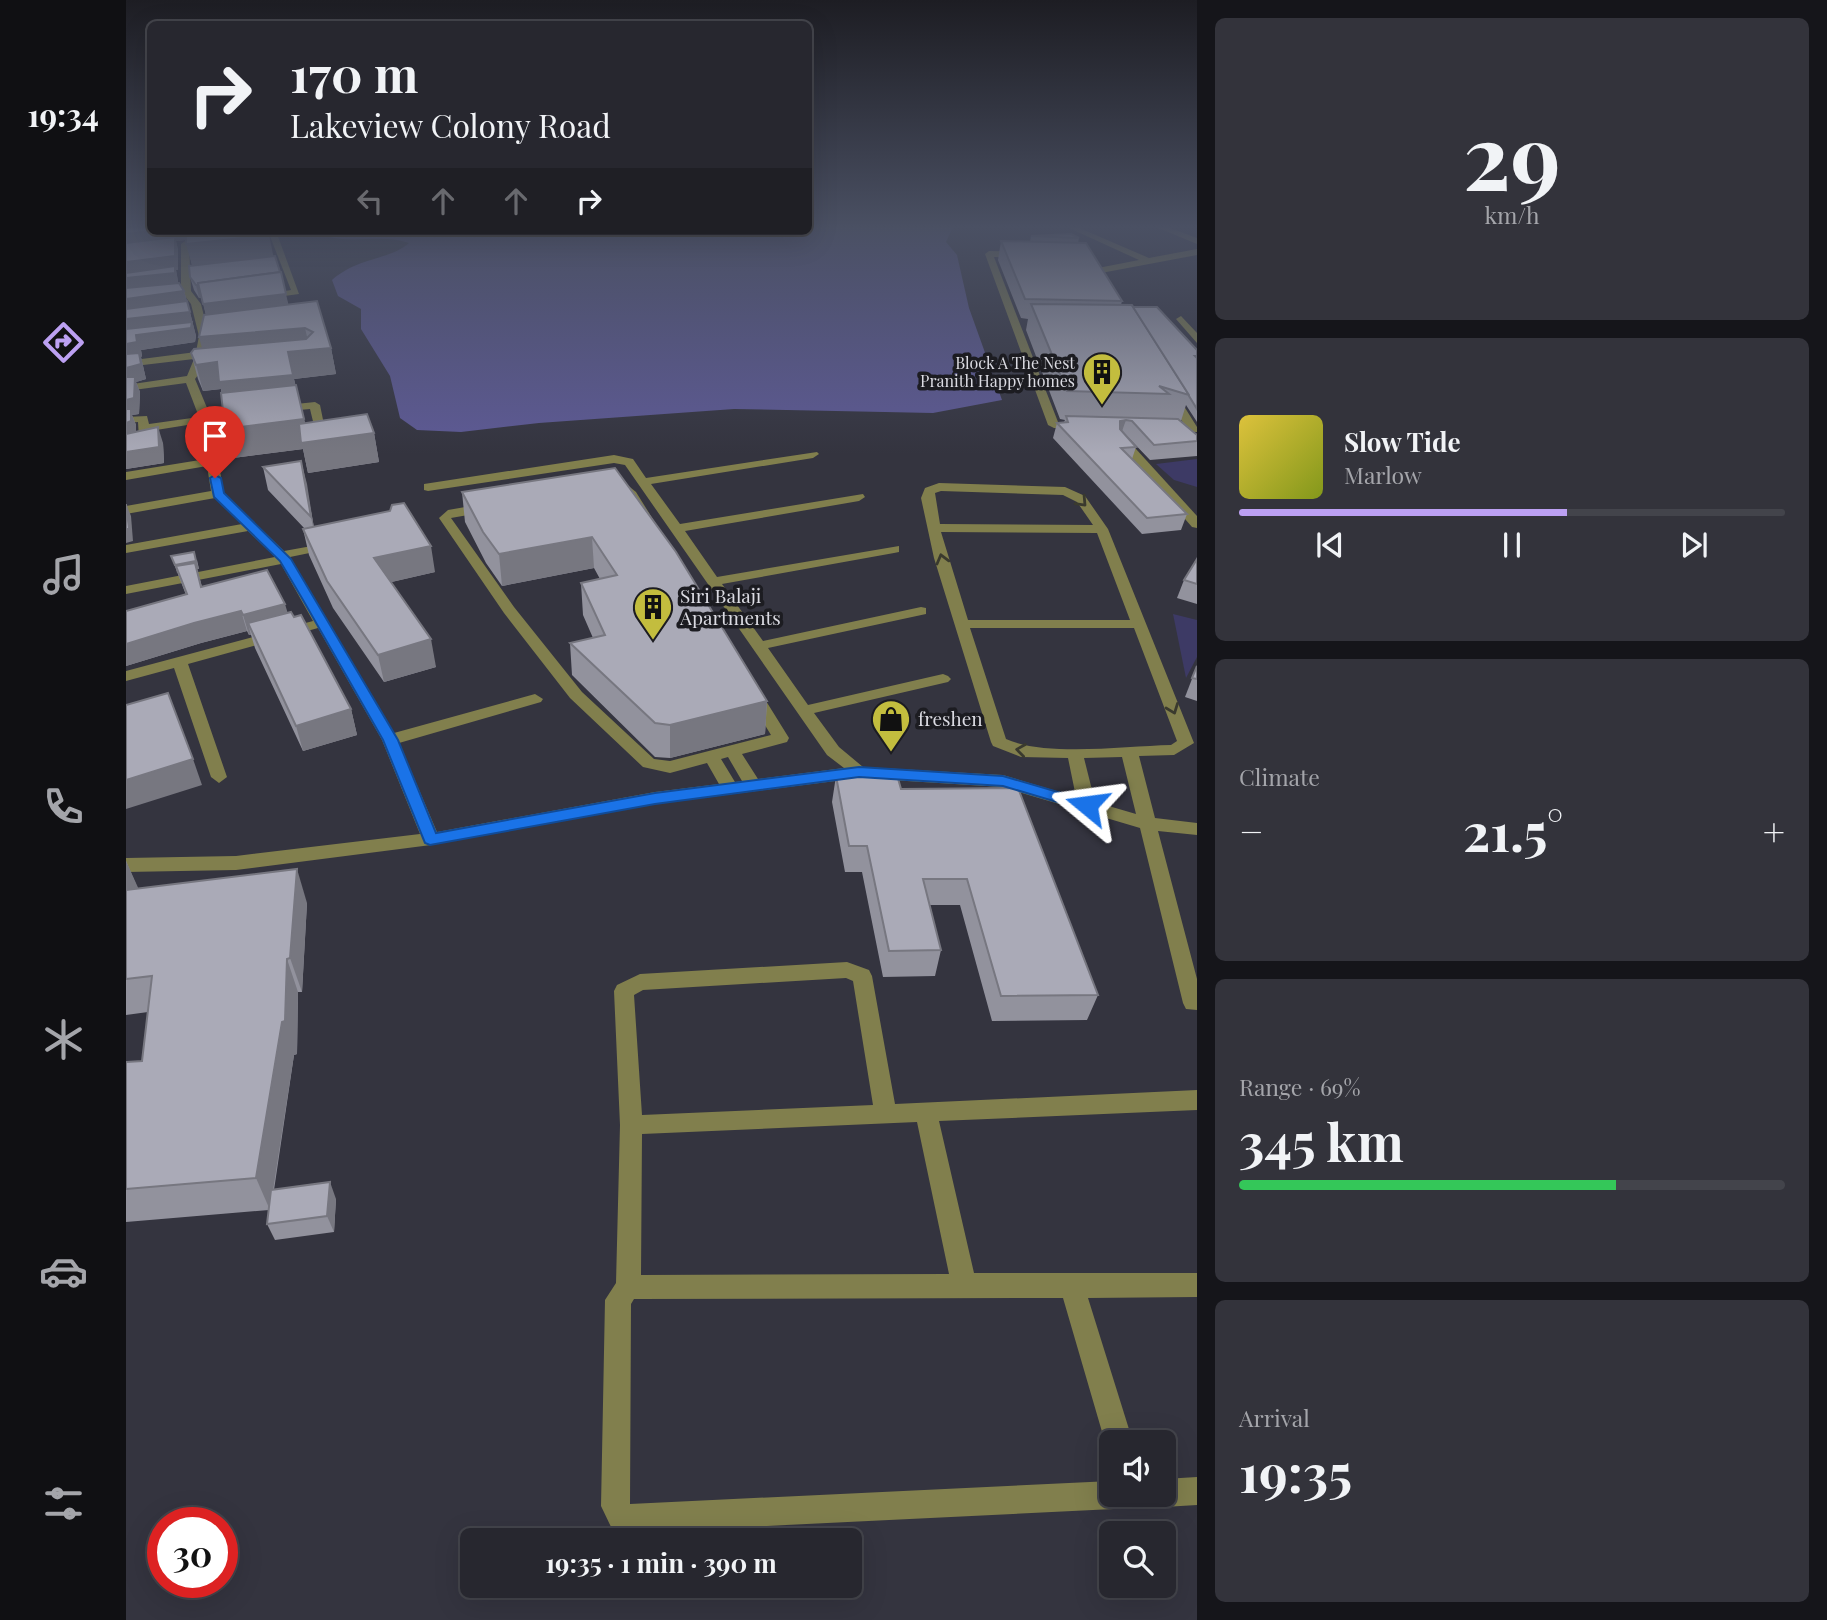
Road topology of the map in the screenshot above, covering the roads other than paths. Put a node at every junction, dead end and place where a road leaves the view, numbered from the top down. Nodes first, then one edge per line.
1 (194, 303) edge
2 (1007, 303) edge
3 (1116, 303) edge
4 (1181, 319) dead end
5 (1015, 324) junction
6 (1028, 325) dead end
7 (1118, 326) edge
8 (1130, 326) junction
9 (1197, 340) edge
10 (200, 355) junction
11 (126, 364) edge
12 (199, 373) junction
13 (126, 388) edge
14 (205, 417) junction
15 (126, 420) edge
16 (146, 428) junction
17 (1122, 440) edge
18 (324, 442) edge
19 (126, 444) edge
20 (813, 454) dead end
21 (212, 462) junction
22 (126, 476) edge
23 (640, 482) junction
24 (428, 487) dead end
25 (218, 494) junction
26 (859, 497) dead end
27 (126, 510) edge
28 (1197, 524) edge
29 (253, 526) junction
30 (935, 528) junction
31 (676, 529) junction
32 (1102, 529) junction
33 (349, 540) edge
34 (126, 549) edge
35 (894, 549) dead end
36 (283, 557) junction
37 (713, 582) junction
38 (126, 590) edge
39 (921, 611) dead end
40 (321, 623) junction
41 (962, 624) junction
42 (1140, 624) junction
43 (758, 646) junction
44 (179, 660) junction
45 (126, 676) edge
46 (943, 679) dead end
47 (535, 699) dead end
48 (806, 710) junction
49 (390, 740) junction
50 (732, 751) junction
51 (1129, 751) junction
52 (1075, 753) junction
53 (711, 757) junction
54 (859, 772) junction
55 (900, 775) junction
56 (219, 776) dead end
57 (752, 784) junction
58 (730, 788) junction
59 (907, 796) edge
60 (1087, 805) junction
61 (1145, 823) junction
62 (1197, 829) edge
63 (430, 839) junction
64 (126, 865) edge
65 (1193, 1003) dead end
66 (1197, 1100) edge
67 (926, 1112) junction
68 (886, 1114) junction
69 (631, 1125) junction
70 (964, 1283) junction
71 (1071, 1284) junction
72 (1197, 1285) edge
73 (628, 1287) junction
74 (1115, 1430) edge
75 (1197, 1492) edge
76 (1176, 1493) edge
77 (1099, 1496) edge

1 - 10 street
2 - 5 street
3 - 8 street
4 - 9 street
5 - 6 street
5 - 8 street
7 - 8 street
10 - 11 street
10 - 12 street
12 - 13 street
12 - 14 street
14 - 16 street
14 - 18 street
14 - 21 street
15 - 16 street
16 - 19 street
17 - 28 street
20 - 23 street
21 - 22 street
21 - 25 street
23 - 24 street
23 - 31 street
25 - 27 street
25 - 29 street
26 - 31 street
29 - 34 street
29 - 36 street
30 - 32 street
30 -> 32 street
41 -> 30 street
31 - 37 street
32 - 42 street
33 - 36 street
35 - 37 street
36 - 38 street
36 - 40 street
37 - 43 street
39 - 43 street
40 - 44 street
40 - 49 street
41 - 42 street
52 -> 41 street
42 -> 51 street
43 - 48 street
44 - 45 street
44 - 56 street
46 - 48 street
47 - 49 street
48 - 54 street
49 - 63 street
50 - 53 street
50 - 53 street
50 - 57 street
51 - 52 street
51 - 61 street
52 - 60 street
53 - 58 street
54 - 55 street
54 - 57 street
55 - 59 street
55 - 60 street
57 - 58 street
58 - 63 street
60 - 61 street
61 - 62 street
61 - 65 street
63 - 64 street
66 - 67 street
67 - 68 street
67 - 70 street
68 - 69 street
68 - 69 street
69 - 73 street
70 - 71 street
70 - 73 street
71 - 72 street
71 - 74 street
73 - 77 street
75 - 76 street

